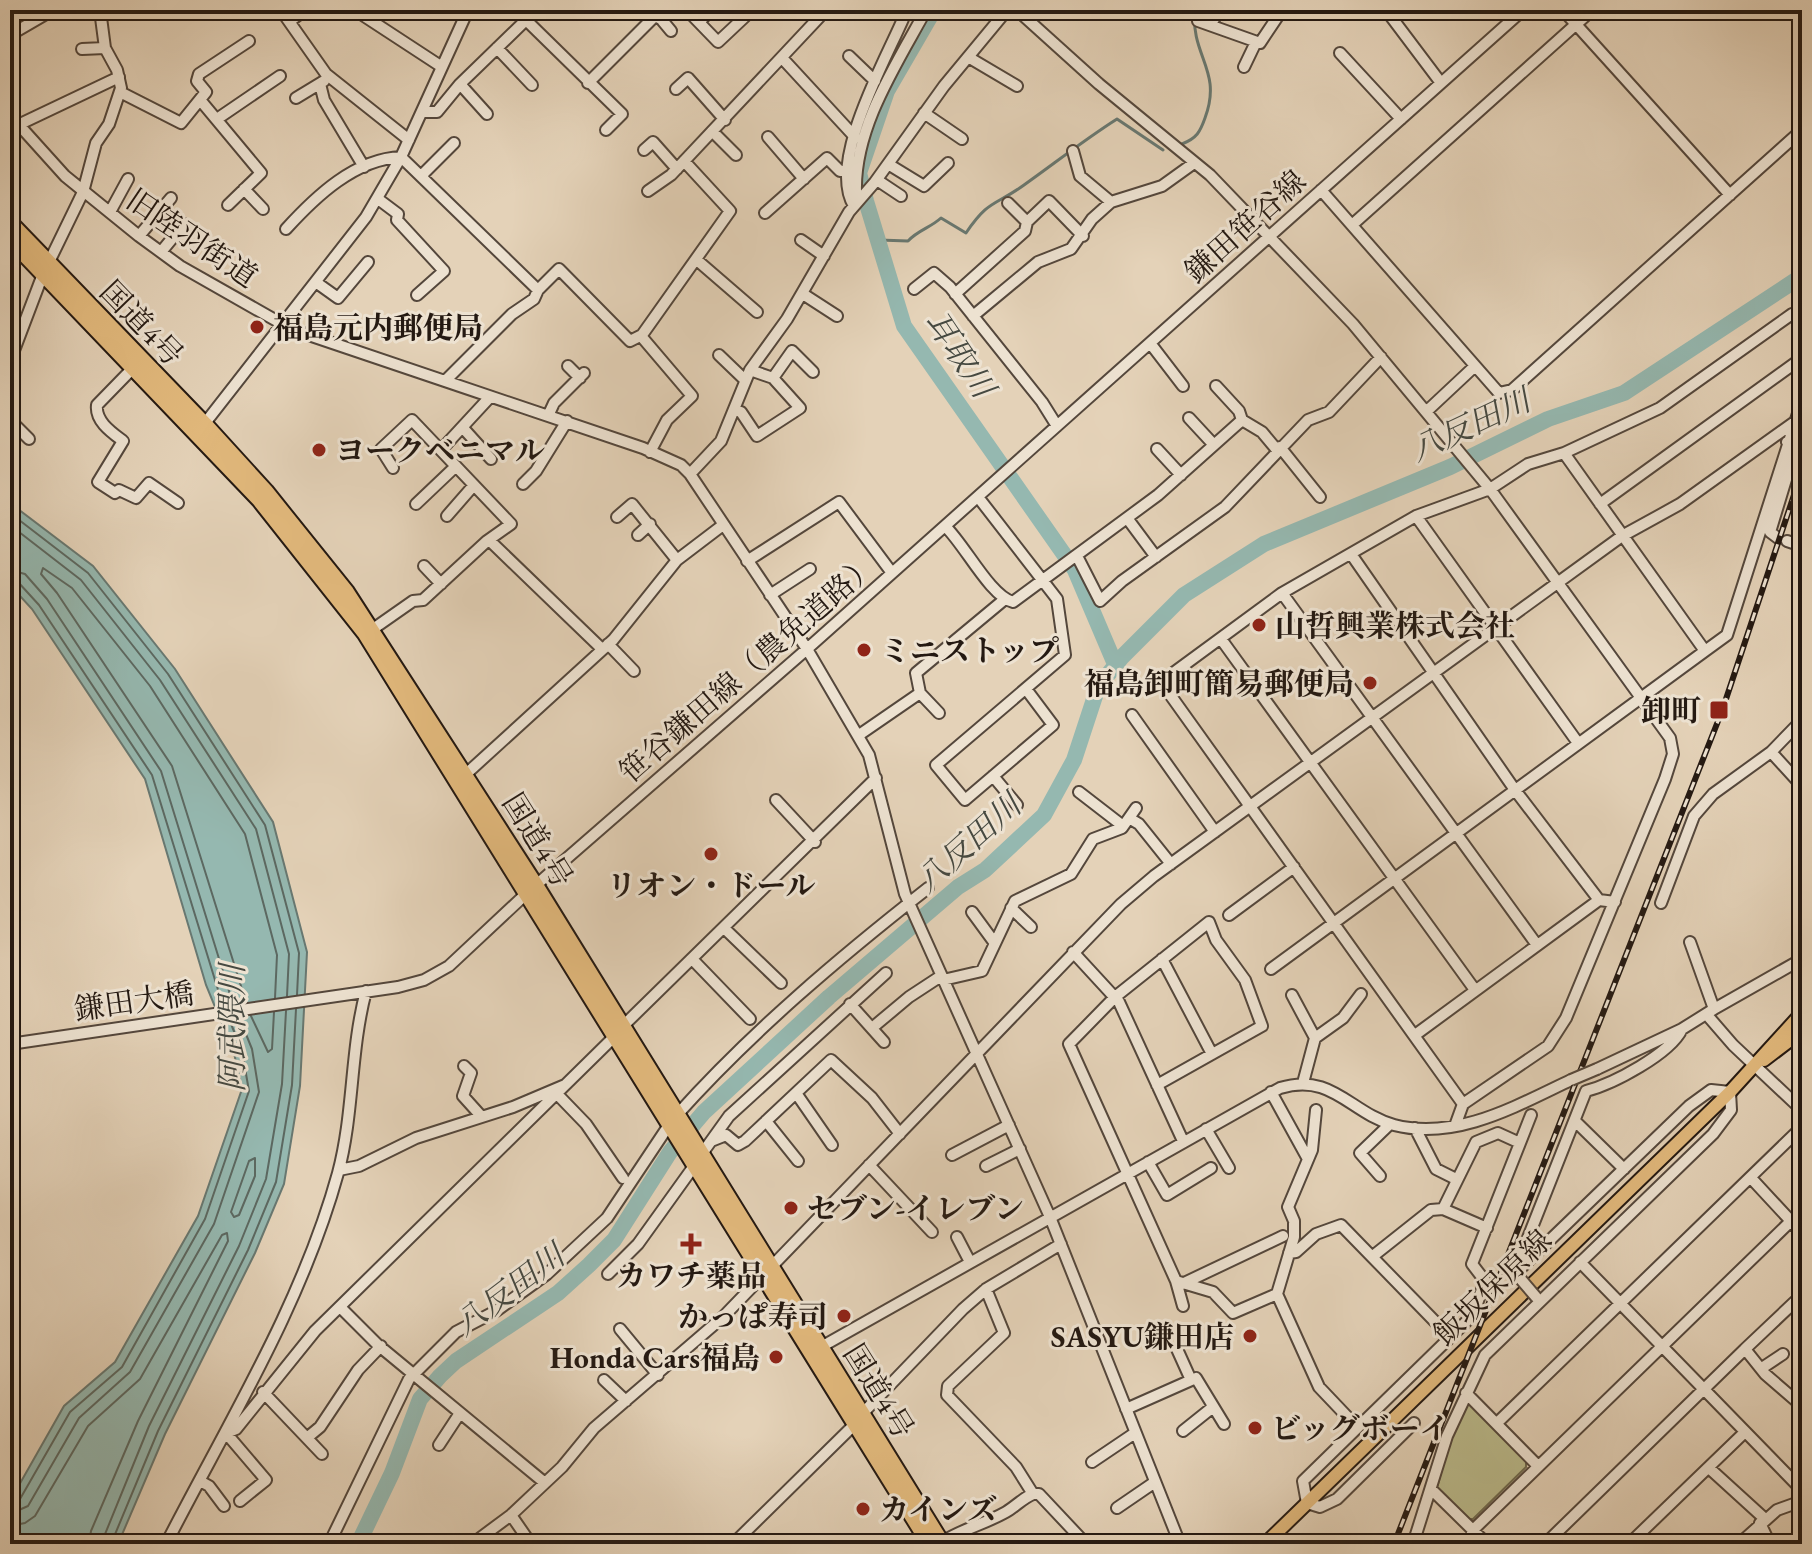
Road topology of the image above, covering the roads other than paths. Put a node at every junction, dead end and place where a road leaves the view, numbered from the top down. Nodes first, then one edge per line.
1 (100, 10) edge
2 (281, 10) edge
3 (305, 10) edge
4 (363, 10) edge
5 (468, 10) edge
6 (670, 10) edge
7 (687, 10) edge
8 (711, 10) edge
9 (752, 10) edge
10 (826, 10) edge
11 (896, 10) edge
12 (926, 10) edge
13 (1007, 10) edge
14 (1017, 10) edge
15 (1220, 10) edge
16 (1282, 10) edge
17 (1386, 10) edge
18 (1406, 10) edge
19 (1523, 10) edge
20 (1563, 10) edge
21 (1592, 10) edge
22 (47, 12) edge
23 (655, 15) edge
24 (1395, 19) junction
25 (290, 21) junction
26 (1198, 21) dead end
27 (699, 22) junction
28 (1576, 24) junction
29 (1210, 25) junction
30 (671, 31) dead end
31 (10, 35) edge
32 (249, 41) dead end
33 (1256, 42) junction
34 (105, 48) junction
35 (497, 48) junction
36 (82, 49) dead end
37 (1340, 53) dead end
38 (849, 56) dead end
39 (968, 57) junction
40 (783, 59) junction
41 (442, 67) junction
42 (1244, 67) dead end
43 (280, 76) dead end
44 (119, 77) junction
45 (325, 80) junction
46 (875, 81) junction
47 (588, 83) junction
48 (1441, 83) junction
49 (460, 84) junction
50 (532, 85) dead end
51 (1017, 86) dead end
52 (676, 89) dead end
53 (120, 92) junction
54 (296, 98) dead end
55 (201, 101) junction
56 (422, 112) junction
57 (924, 113) junction
58 (487, 114) dead end
59 (10, 115) edge
60 (217, 119) junction
61 (1401, 119) junction
62 (725, 120) junction
63 (18, 125) junction
64 (606, 130) dead end
65 (1802, 130) edge
66 (713, 132) junction
67 (768, 137) dead end
68 (855, 137) junction
69 (962, 139) dead end
70 (409, 140) junction
71 (454, 143) dead end
72 (644, 150) dead end
73 (1073, 151) dead end
74 (736, 155) dead end
75 (401, 157) junction
76 (948, 163) dead end
77 (1194, 163) junction
78 (888, 164) junction
79 (681, 165) junction
80 (364, 167) junction
81 (846, 171) junction
82 (421, 176) junction
83 (128, 179) dead end
84 (804, 179) junction
85 (876, 181) junction
86 (244, 189) junction
87 (1321, 190) junction
88 (648, 191) dead end
89 (83, 192) junction
90 (1730, 195) junction
91 (901, 196) dead end
92 (171, 198) dead end
93 (378, 199) junction
94 (857, 202) junction
95 (1111, 202) junction
96 (1008, 203) dead end
97 (228, 205) dead end
98 (263, 209) dead end
99 (110, 212) junction
100 (765, 213) dead end
101 (10, 222) edge
102 (1027, 222) junction
103 (184, 224) dead end
104 (1352, 225) junction
105 (286, 229) dead end
106 (139, 236) junction
107 (1083, 236) junction
108 (1270, 237) junction
109 (10, 240) edge
110 (801, 240) dead end
111 (161, 252) junction
112 (824, 256) junction
113 (698, 261) junction
114 (368, 262) dead end
115 (46, 268) junction
116 (317, 283) junction
117 (914, 289) dead end
118 (538, 290) junction
119 (803, 294) junction
120 (955, 294) junction
121 (417, 295) dead end
122 (757, 312) dead end
123 (1802, 313) edge
124 (837, 316) dead end
125 (973, 316) junction
126 (284, 324) junction
127 (641, 336) junction
128 (1150, 343) junction
129 (719, 355) dead end
130 (1381, 357) junction
131 (1802, 358) edge
132 (10, 361) edge
133 (568, 366) dead end
134 (1475, 366) junction
135 (133, 368) junction
136 (813, 372) dead end
137 (748, 375) junction
138 (773, 378) junction
139 (445, 381) junction
140 (1183, 386) dead end
141 (1216, 386) dead end
142 (490, 397) junction
143 (1802, 401) edge
144 (734, 410) junction
145 (1428, 410) junction
146 (548, 416) junction
147 (1189, 418) dead end
148 (10, 420) edge
149 (1242, 420) junction
150 (567, 421) junction
151 (1796, 421) junction
152 (1057, 426) junction
153 (463, 428) junction
154 (201, 429) junction
155 (29, 439) dead end
156 (1787, 442) junction
157 (1214, 445) junction
158 (1279, 448) junction
159 (1157, 449) dead end
160 (441, 450) junction
161 (650, 452) junction
162 (1564, 453) junction
163 (491, 459) dead end
164 (456, 466) junction
165 (393, 468) dead end
166 (690, 474) junction
167 (1181, 475) junction
168 (1000, 478) joint
169 (523, 484) dead end
170 (474, 485) junction
171 (1490, 489) junction
172 (978, 497) junction
173 (1320, 497) dead end
174 (178, 503) dead end
175 (416, 504) dead end
176 (1600, 504) junction
177 (447, 516) dead end
178 (1416, 516) junction
179 (617, 517) dead end
180 (1127, 518) junction
181 (650, 524) junction
182 (723, 525) junction
183 (945, 526) junction
184 (638, 535) dead end
185 (1622, 536) junction
186 (489, 540) junction
187 (1802, 546) edge
188 (1351, 554) junction
189 (1156, 557) junction
190 (677, 560) junction
191 (1072, 560) junction
192 (747, 561) junction
193 (424, 566) dead end
194 (810, 569) dead end
195 (892, 573) junction
196 (1043, 579) junction
197 (1559, 583) junction
198 (441, 584) junction
199 (1282, 593) junction
200 (770, 595) junction
201 (1005, 599) junction
202 (373, 629) junction
203 (1495, 630) junction
204 (1221, 639) junction
205 (605, 646) junction
206 (807, 649) junction
207 (1705, 651) junction
208 (634, 671) dead end
209 (1435, 674) junction
210 (1026, 689) junction
211 (920, 693) junction
212 (1642, 697) junction
213 (939, 713) dead end
214 (1132, 715) dead end
215 (1372, 718) junction
216 (1802, 720) edge
217 (859, 735) junction
218 (1578, 743) junction
219 (1771, 752) junction
220 (1310, 763) junction
221 (466, 774) junction
222 (993, 776) junction
223 (876, 778) junction
224 (1802, 786) edge
225 (1515, 790) junction
226 (1079, 792) dead end
227 (776, 800) dead end
228 (1017, 805) dead end
229 (1250, 807) junction
230 (1130, 817) junction
231 (1215, 832) junction
232 (1456, 833) junction
233 (815, 842) junction
234 (1171, 864) junction
235 (1294, 867) junction
236 (1396, 878) junction
237 (928, 888) dead end
238 (532, 889) junction
239 (1599, 900) junction
240 (1615, 902) junction
241 (1661, 903) dead end
242 (910, 905) junction
243 (1011, 908) junction
244 (972, 912) dead end
245 (1229, 915) dead end
246 (1334, 923) junction
247 (1031, 927) dead end
248 (725, 929) junction
249 (994, 942) junction
250 (1690, 942) dead end
251 (1537, 945) junction
252 (1073, 952) junction
253 (1162, 959) junction
254 (1802, 959) edge
255 (693, 960) junction
256 (1271, 969) dead end
257 (886, 973) dead end
258 (942, 978) junction
259 (781, 983) dead end
260 (1475, 990) junction
261 (363, 992) junction
262 (1361, 994) dead end
263 (1292, 995) dead end
264 (1115, 997) junction
265 (850, 1004) junction
266 (1710, 1012) junction
267 (1802, 1013) edge
268 (750, 1019) dead end
269 (872, 1028) junction
270 (1682, 1029) junction
271 (1802, 1031) edge
272 (619, 1032) junction
273 (1415, 1035) junction
274 (1315, 1038) junction
275 (884, 1042) dead end
276 (10, 1044) edge
277 (976, 1054) junction
278 (1212, 1054) junction
279 (464, 1066) dead end
280 (1755, 1067) junction
281 (1303, 1083) junction
282 (567, 1084) junction
283 (1157, 1085) junction
284 (1271, 1092) junction
285 (1730, 1092) junction
286 (796, 1093) junction
287 (557, 1094) junction
288 (1463, 1104) junction
289 (1316, 1110) dead end
290 (1802, 1110) edge
291 (1531, 1115) dead end
292 (481, 1116) junction
293 (766, 1121) junction
294 (1575, 1121) junction
295 (674, 1123) junction
296 (1390, 1124) junction
297 (1009, 1125) junction
298 (1455, 1126) junction
299 (1802, 1127) edge
300 (1415, 1128) junction
301 (1206, 1129) junction
302 (900, 1134) junction
303 (1183, 1141) junction
304 (1520, 1143) junction
305 (832, 1145) dead end
306 (1020, 1149) junction
307 (699, 1155) junction
308 (952, 1155) dead end
309 (1308, 1159) junction
310 (798, 1161) dead end
311 (1148, 1162) junction
312 (869, 1165) junction
313 (986, 1166) dead end
314 (1211, 1168) dead end
315 (1229, 1168) dead end
316 (1624, 1169) junction
317 (339, 1170) junction
318 (1126, 1174) junction
319 (1380, 1176) dead end
320 (623, 1178) dead end
321 (1751, 1178) junction
322 (1456, 1179) junction
323 (1443, 1209) junction
324 (1050, 1217) junction
325 (1791, 1221) junction
326 (1487, 1228) junction
327 (932, 1232) dead end
328 (1802, 1233) edge
329 (1283, 1236) dead end
330 (957, 1237) dead end
331 (1061, 1244) junction
332 (1289, 1253) junction
333 (1373, 1256) junction
334 (970, 1262) junction
335 (1580, 1262) junction
336 (766, 1270) junction
337 (1520, 1271) junction
338 (608, 1274) dead end
339 (1179, 1282) junction
340 (986, 1289) junction
341 (1277, 1294) junction
342 (1802, 1295) edge
343 (1538, 1299) junction
344 (1621, 1304) junction
345 (1183, 1306) dead end
346 (340, 1307) junction
347 (620, 1329) dead end
348 (1450, 1337) junction
349 (381, 1346) junction
350 (1662, 1346) junction
351 (821, 1347) junction
352 (1177, 1349) dead end
353 (1745, 1349) junction
354 (1783, 1354) dead end
355 (1762, 1368) junction
356 (417, 1374) junction
357 (658, 1375) junction
358 (604, 1380) dead end
359 (1191, 1380) junction
360 (1704, 1389) junction
361 (263, 1392) junction
362 (1466, 1393) junction
363 (626, 1401) junction
364 (1802, 1406) edge
365 (1213, 1407) junction
366 (1126, 1409) junction
367 (460, 1413) junction
368 (859, 1419) junction
369 (1414, 1423) dead end
370 (1497, 1423) junction
371 (1224, 1424) dead end
372 (1357, 1427) junction
373 (1183, 1431) dead end
374 (1745, 1432) junction
375 (226, 1433) junction
376 (1135, 1433) junction
377 (308, 1437) junction
378 (439, 1445) dead end
379 (322, 1454) dead end
380 (1092, 1462) dead end
381 (1538, 1466) junction
382 (1709, 1468) junction
383 (200, 1481) junction
384 (1155, 1482) junction
385 (545, 1483) junction
386 (1432, 1490) junction
387 (1802, 1490) edge
388 (1033, 1494) junction
389 (240, 1501) dead end
390 (1802, 1501) edge
391 (1307, 1503) junction
392 (224, 1506) dead end
393 (1117, 1508) dead end
394 (511, 1515) junction
395 (1763, 1521) junction
396 (1474, 1529) junction
397 (744, 1539) edge
398 (938, 1543) edge
399 (166, 1544) edge
400 (329, 1544) edge
401 (472, 1544) edge
402 (531, 1544) edge
403 (733, 1544) edge
404 (1086, 1544) edge
405 (1180, 1544) edge
406 (1265, 1544) edge
407 (1413, 1544) edge
408 (1467, 1544) edge
409 (1487, 1544) edge
410 (1545, 1544) edge
411 (1629, 1544) edge
412 (1739, 1544) edge
413 (1770, 1544) edge

1 - 34 street
2 - 25 street
3 - 25 street
4 - 41 street
5 - 41 street
6 - 23 street
7 - 27 street
8 - 27 street
9 - 27 street
10 - 40 street
11 - 46 street
12 - 94 street
13 - 39 street
14 - 77 street
15 - 29 street
16 - 33 street
17 - 24 street
18 - 24 street
19 - 48 street, 鎌田笹谷線
20 - 28 street
21 - 28 street
22 - 31 street
23 - 30 street
23 - 47 street
24 - 48 street
25 - 45 street
26 - 29 street
28 - 90 street
28 - 104 street
29 - 33 street
32 - 55 street
33 - 42 street
34 - 36 street
34 - 44 street
35 - 47 street
35 - 49 street
35 - 50 street
37 - 61 street
38 - 46 street
39 - 51 street
39 - 57 street
40 - 62 street
40 - 68 street
41 - 56 street
43 - 60 street
44 - 53 street
44 - 63 street
45 - 54 street
45 - 70 street
45 - 80 street
46 - 68 street
47 - 64 street
48 - 61 street, 鎌田笹谷線
49 - 56 street
49 - 58 street
52 - 62 street
53 - 55 street
53 - 89 street
55 - 60 street
56 - 70 street
57 - 69 street
57 - 78 street
59 - 63 street, 旧陸羽街道
60 - 86 street
61 - 87 street, 鎌田笹谷線
62 - 66 street
63 - 89 street, 旧陸羽街道
65 - 90 street
66 - 74 street
66 - 79 street
67 - 84 street
68 - 81 street
70 - 75 street
71 - 82 street
72 - 79 street
73 - 95 street
75 - 80 street
75 - 82 street
75 - 93 street
76 - 78 street
77 - 95 street
77 - 108 street
78 - 85 street
79 - 88 street
79 - 113 street
80 - 105 street
81 - 84 street
81 - 94 street
82 - 118 street
83 - 99 street
84 - 100 street
85 - 91 street
85 - 94 street
86 - 97 street
86 - 98 street
87 - 104 street
87 - 108 street, 鎌田笹谷線
89 - 99 street, 旧陸羽街道
89 - 115 street
90 - 134 street
92 - 106 street
93 - 116 street
93 - 121 street
94 - 112 street
95 - 107 street
96 - 102 street
99 - 106 street, 旧陸羽街道
101 - 115 highway, 国道4号
102 - 107 street
102 - 120 street
103 - 111 street
104 - 134 street
106 - 111 street, 旧陸羽街道
107 - 125 street
108 - 128 street, 鎌田笹谷線
108 - 130 street
109 - 115 highway, 国道4号
110 - 112 street
111 - 126 street, 旧陸羽街道
112 - 119 street
113 - 122 street
113 - 127 street
114 - 116 street
115 - 132 street
115 - 135 highway, 国道4号
115 - 154 highway, 国道4号
116 - 126 street
117 - 120 street
118 - 127 street
118 - 139 street
119 - 124 street
119 - 137 street
120 - 125 street
123 - 162 street
125 - 152 street
126 - 139 street, 旧陸羽街道
126 - 154 street
127 - 161 street
128 - 140 street
128 - 152 street, 鎌田笹谷線
129 - 137 street
130 - 145 street
130 - 158 street
131 - 176 street
133 - 146 street
134 - 145 street
135 - 154 highway, 国道4号
135 - 174 street
136 - 138 street
137 - 138 street
137 - 144 street
138 - 144 street
139 - 142 street, 旧陸羽街道
141 - 149 street
142 - 146 street, 旧陸羽街道
142 - 153 street
143 - 151 street
144 - 166 street
145 - 171 street
146 - 150 street, 旧陸羽街道
147 - 157 street
148 - 155 street
149 - 157 street
149 - 158 street
150 - 161 street, 旧陸羽街道
150 - 169 street
151 - 156 street
151 - 185 street
152 - 168 street, 鎌田笹谷線
153 - 160 street
153 - 163 street
154 - 202 highway, 国道4号
154 - 238 highway, 国道4号
156 - 187 street
156 - 207 street
157 - 167 street
158 - 173 street
158 - 189 street
159 - 167 street
160 - 164 street
160 - 165 street
161 - 166 street, 旧陸羽街道
162 - 171 street
162 - 176 street
164 - 170 street
164 - 175 street
166 - 182 street
167 - 180 street
168 - 172 street, 笹谷鎌田線（農免道路）
170 - 177 street
170 - 186 street
171 - 178 street
171 - 197 street
172 - 183 street, 笹谷鎌田線（農免道路）
172 - 196 street
176 - 185 street
178 - 188 street
178 - 203 street
179 - 181 street
180 - 189 street
180 - 191 street
181 - 184 street
181 - 190 street
182 - 190 street
182 - 192 street
183 - 195 street, 笹谷鎌田線（農免道路）
183 - 201 street
185 - 197 street
185 - 207 street
186 - 198 street
186 - 205 street
188 - 199 street
188 - 209 street
189 - 191 street
190 - 205 street
191 - 196 street
192 - 195 street
192 - 200 street
193 - 198 street
194 - 200 street
195 - 206 street, 笹谷鎌田線（農免道路）
196 - 201 street
196 - 210 street
197 - 203 street
197 - 212 street
198 - 202 street
199 - 204 street
199 - 215 street
200 - 206 street
201 - 211 street
202 - 221 highway, 国道4号
203 - 209 street
203 - 218 street
204 - 220 street
204 - 229 street
205 - 208 street
205 - 221 street
206 - 217 street
206 - 238 street, 笹谷鎌田線（農免道路）
207 - 212 street
209 - 215 street
209 - 225 street
210 - 222 street
210 - 222 street
211 - 213 street
211 - 217 street
212 - 218 street
212 - 240 street
214 - 231 street
215 - 220 street
215 - 232 street
216 - 219 street
217 - 223 street
218 - 225 street
219 - 224 street
219 - 241 street
220 - 229 street
220 - 236 street
221 - 238 highway, 国道4号
222 - 228 street
223 - 233 street
223 - 242 street
225 - 232 street
225 - 239 street
226 - 230 street
227 - 233 street
229 - 231 street
229 - 235 street
230 - 234 street
230 - 243 street
231 - 234 street
232 - 236 street
232 - 251 street
233 - 248 street
234 - 252 street
235 - 245 street
235 - 246 street
236 - 246 street
236 - 260 street
237 - 242 street
238 - 261 street
238 - 272 highway, 国道4号
239 - 240 street
239 - 251 street
240 - 288 street
242 - 258 street
242 - 295 street
243 - 247 street
243 - 249 street
244 - 249 street
246 - 256 street
246 - 273 street
248 - 255 street
248 - 259 street
249 - 258 street
250 - 266 street
251 - 260 street
252 - 264 street
252 - 277 street
253 - 264 street
253 - 278 street
253 - 278 street
254 - 266 street
255 - 268 street
255 - 272 street
257 - 265 street
258 - 269 street
258 - 277 street
260 - 273 street
261 - 276 street, 鎌田大橋
261 - 317 street
262 - 274 street
263 - 274 street
264 - 283 street
264 - 318 street
265 - 269 street
265 - 307 street
266 - 270 street
266 - 280 street
267 - 280 main road, 飯坂保原線
269 - 275 street
270 - 294 street
270 - 298 street, bridge
271 - 280 main road, 飯坂保原線
272 - 282 street
272 - 295 highway, 国道4号
273 - 288 street
274 - 281 street
277 - 297 street
277 - 302 street
278 - 283 street
279 - 292 street
280 - 285 main road, 飯坂保原線
280 - 290 street
281 - 284 street
281 - 296 street
282 - 287 street
282 - 292 street
283 - 303 street
284 - 301 street
284 - 309 street
285 - 316 street
285 - 335 street
285 - 391 main road, 飯坂保原線
286 - 293 street
286 - 302 street
286 - 305 street
287 - 320 street
287 - 346 street
288 - 298 street
289 - 309 street
291 - 304 street
292 - 317 street
293 - 307 street
293 - 310 street
294 - 316 street
294 - 337 street
295 - 307 highway, 国道4号
295 - 356 street
296 - 300 street
296 - 319 street
297 - 306 street
297 - 308 street
298 - 300 street
299 - 321 street
300 - 322 street
301 - 303 street
301 - 315 street
302 - 312 street
303 - 311 street
304 - 322 street
304 - 326 street
306 - 313 street
306 - 324 street
307 - 336 highway, 国道4号
307 - 338 street
309 - 332 street
311 - 314 street
311 - 318 street
312 - 327 street
312 - 336 street
316 - 337 street
317 - 375 street
318 - 324 street
318 - 339 street
321 - 325 street
321 - 344 street
322 - 323 street
323 - 326 street
323 - 333 street
324 - 331 street
324 - 334 street
325 - 328 street
325 - 350 street
326 - 348 street
329 - 339 street
330 - 334 street
331 - 340 street
331 - 366 street
332 - 333 street
332 - 341 street
333 - 348 street
334 - 351 street
335 - 343 street
335 - 344 street
336 - 351 highway, 国道4号
336 - 357 street
336 - 368 highway, 国道4号
337 - 343 street, bridge
339 - 341 street
339 - 345 street
340 - 368 street
340 - 388 street
341 - 372 street
342 - 353 street
343 - 362 street
344 - 350 street
344 - 370 street
346 - 349 street
346 - 361 street
347 - 357 street
348 - 372 street
349 - 356 street
349 - 377 street
350 - 360 street
350 - 381 street
351 - 368 highway, 国道4号
352 - 359 street
353 - 355 street
353 - 360 street
354 - 355 street
355 - 364 street
356 - 367 street
356 - 400 street
357 - 363 street
358 - 363 street
359 - 365 street
359 - 366 street
360 - 374 street
360 - 410 street
361 - 375 street
361 - 377 street
362 - 370 street
362 - 386 street
363 - 385 street
365 - 371 street
365 - 373 street
366 - 376 street
367 - 378 street
367 - 385 street
368 - 397 street
368 - 398 highway, 国道4号
369 - 391 street
370 - 381 street
372 - 391 street
374 - 382 street
374 - 387 street
375 - 383 street
375 - 389 street
376 - 380 street
376 - 384 street
377 - 379 street
381 - 396 street
382 - 395 street
382 - 411 street
383 - 392 street
383 - 399 street
384 - 393 street
384 - 405 street
385 - 394 street
386 - 396 street
386 - 407 street
388 - 398 street
388 - 404 street
390 - 395 street
391 - 406 main road, 飯坂保原線
394 - 401 street
394 - 402 street
395 - 412 street
395 - 413 street
396 - 408 street
396 - 409 street
397 - 403 street

